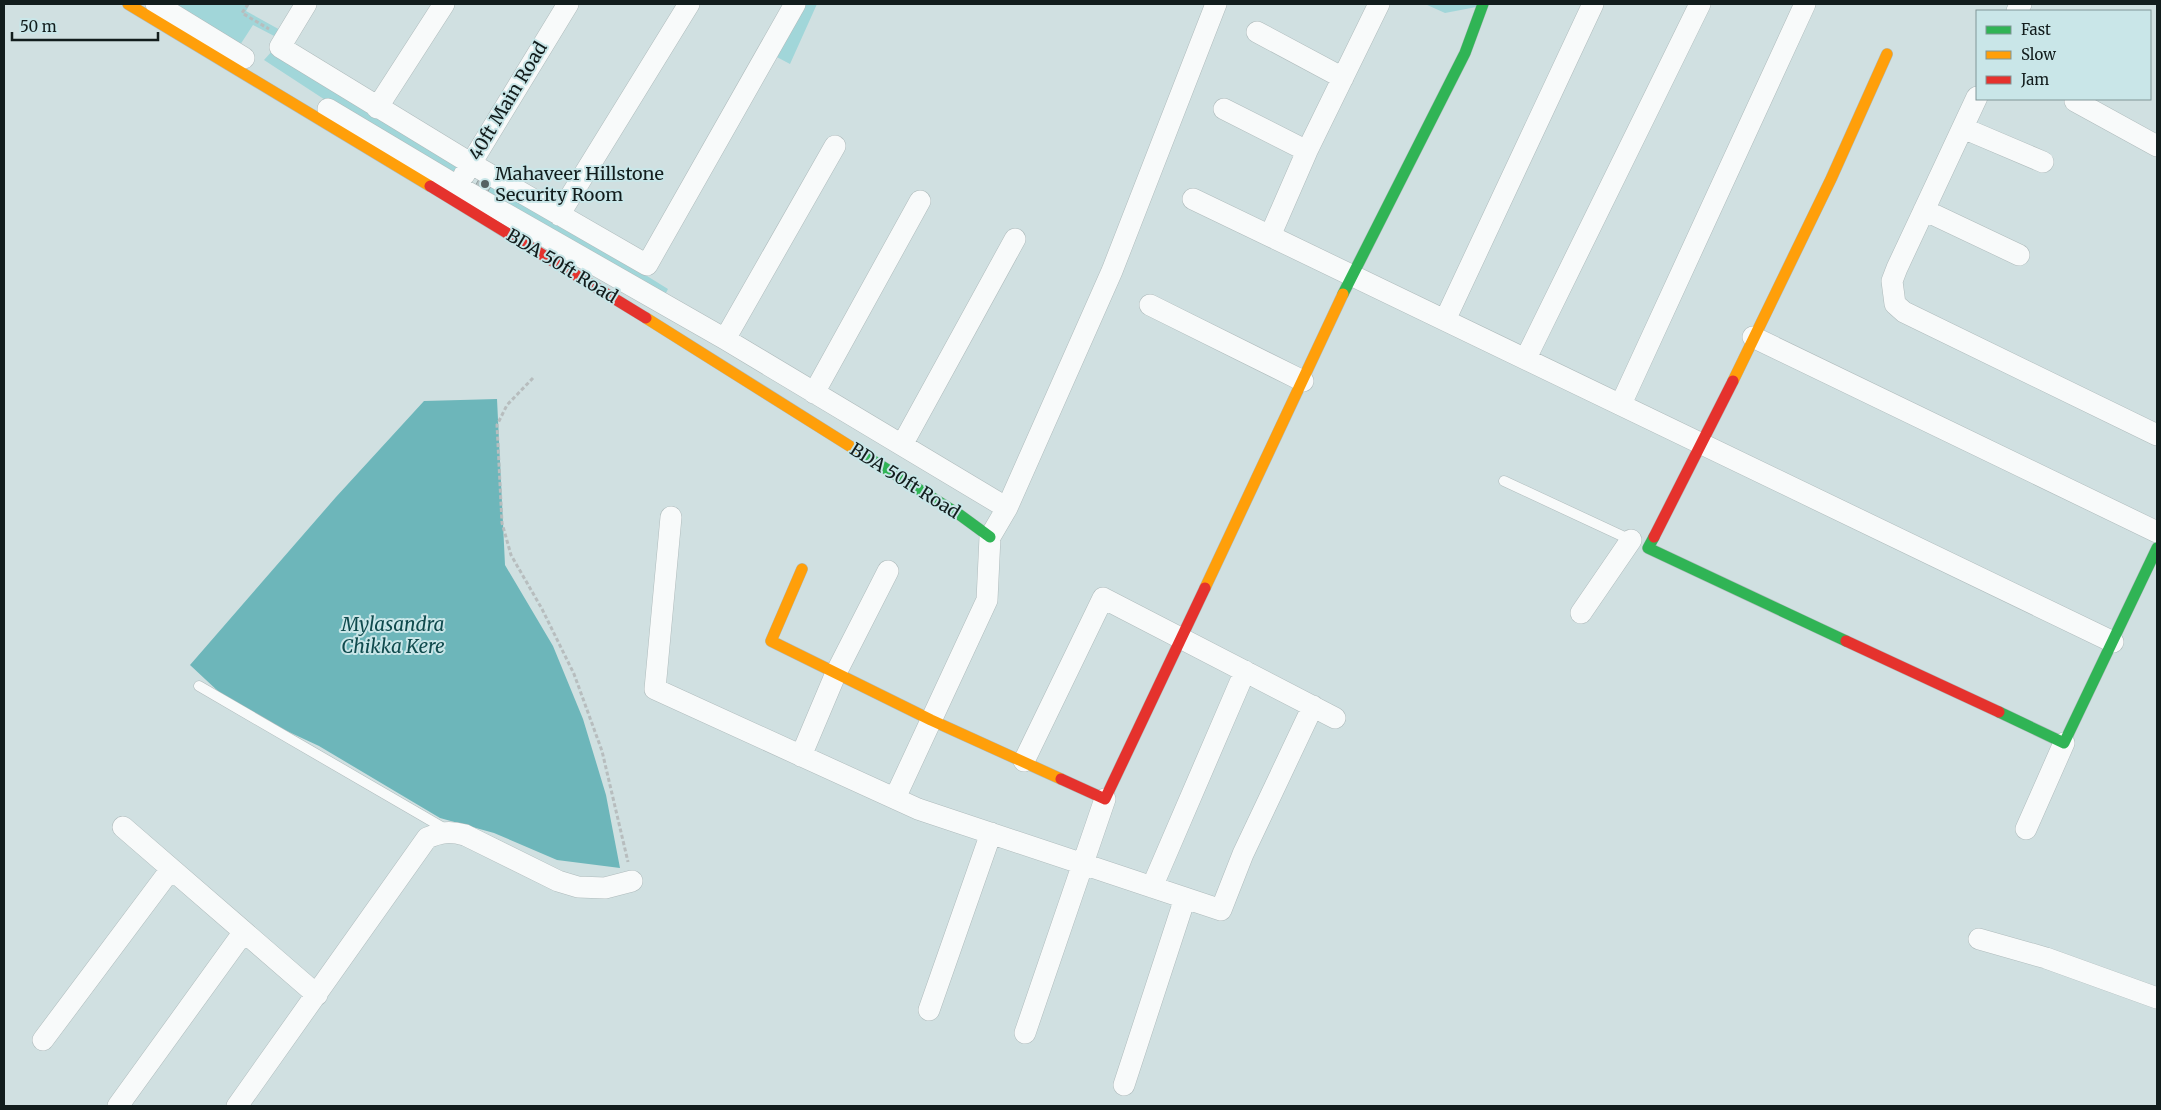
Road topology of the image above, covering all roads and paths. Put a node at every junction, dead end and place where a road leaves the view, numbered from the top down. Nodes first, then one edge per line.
1 (128, 4) edge
2 (156, 4) edge
3 (248, 4) edge
4 (306, 4) edge
5 (444, 4) edge
6 (568, 4) edge
7 (689, 4) edge
8 (795, 4) edge
9 (1216, 4) edge
10 (1379, 4) edge
11 (1483, 4) edge
12 (1593, 4) edge
13 (1700, 4) edge
14 (1805, 4) edge
15 (1257, 32) dead end
16 (284, 39) junction
17 (1886, 54) dead end
18 (1343, 78) junction
19 (1976, 99) edge
20 (2075, 100) dead end
21 (377, 108) junction
22 (1224, 109) dead end
23 (1963, 128) junction
24 (835, 146) dead end
25 (2157, 146) edge
26 (1307, 151) junction
27 (2044, 162) dead end
28 (470, 163) junction
29 (454, 192) junction
30 (1193, 199) dead end
31 (920, 201) dead end
32 (1924, 210) junction
33 (559, 215) junction
34 (1270, 236) junction
35 (1016, 239) dead end
36 (2019, 255) dead end
37 (1352, 276) junction
38 (1150, 305) dead end
39 (1445, 320) junction
40 (1753, 338) junction
41 (725, 339) junction
42 (1526, 358) junction
43 (533, 378) dead end
44 (1303, 381) junction
45 (814, 393) junction
46 (1621, 404) junction
47 (2157, 435) edge
48 (1701, 442) junction
49 (902, 445) junction
50 (1504, 481) dead end
51 (1007, 508) junction
52 (671, 517) dead end
53 (2157, 532) edge
54 (990, 538) junction
55 (1639, 544) junction
56 (2157, 548) edge
57 (802, 569) dead end
58 (888, 571) dead end
59 (1581, 613) dead end
60 (1181, 638) junction
61 (2113, 642) junction
62 (1245, 671) junction
63 (836, 673) junction
64 (199, 686) dead end
65 (1313, 706) junction
66 (1335, 718) dead end
67 (931, 720) junction
68 (2064, 743) junction
69 (801, 756) junction
70 (1024, 761) junction
71 (895, 798) junction
72 (1105, 799) junction
73 (123, 827) dead end
74 (2026, 829) dead end
75 (450, 832) junction
76 (991, 833) junction
77 (1082, 863) junction
78 (172, 869) junction
79 (632, 881) joint
80 (1152, 887) junction
81 (1185, 898) junction
82 (243, 933) junction
83 (1979, 940) dead end
84 (317, 995) junction
85 (2157, 998) edge
86 (929, 1010) dead end
87 (1025, 1033) dead end
88 (43, 1040) dead end
89 (1124, 1084) dead end
90 (118, 1106) edge
91 (237, 1106) edge

1 - 29 street, BDA 50ft Road
2 - 29 street, BDA 50ft Road
3 - 16 path
4 - 16 street
5 - 21 street
6 - 28 street, 40ft Main Road
7 - 33 street
8 - 33 street
9 - 51 street
10 - 18 street
11 - 37 street
12 - 39 street
13 - 42 street
14 - 46 street
15 - 18 street
16 - 21 street
17 - 40 street
18 - 26 street
19 - 23 street
20 - 25 street
21 - 28 street
22 - 26 street
23 - 27 street
23 - 32 street
24 - 41 street
26 - 34 street
28 - 29 street, 40ft Main Road
28 - 33 street
29 - 41 street, BDA 50ft Road
29 - 54 street, BDA 50ft Road
30 - 34 street
31 - 45 street
32 - 36 street
32 - 47 street
34 - 37 street
35 - 49 street
37 - 39 street
37 - 44 street
38 - 44 street
39 - 42 street
40 - 48 street
40 - 53 street
41 - 45 street, BDA 50ft Road
42 - 46 street
43 - 79 path
44 - 60 street
45 - 49 street, BDA 50ft Road
46 - 48 street
48 - 55 street
48 - 61 street
49 - 51 street, BDA 50ft Road
50 - 55 lane
51 - 54 street
52 - 69 street
54 - 67 street
55 - 59 street
55 - 68 street
56 - 61 street
57 - 63 street
58 - 63 street
60 - 62 street
60 - 70 street
60 - 72 street
61 - 68 street
62 - 65 street
62 - 80 street
63 - 67 street
63 - 69 street
64 - 75 lane
65 - 66 street
65 - 81 street
67 - 70 street
67 - 71 street
68 - 74 street
69 - 71 street
70 - 72 street
71 - 76 street
72 - 77 street
73 - 78 street
75 - 79 street
75 - 84 street
76 - 77 street
76 - 86 street
77 - 80 street
77 - 87 street
78 - 82 street
78 - 88 street
80 - 81 street
81 - 89 street
82 - 84 street
82 - 90 street
83 - 85 street
84 - 91 street

